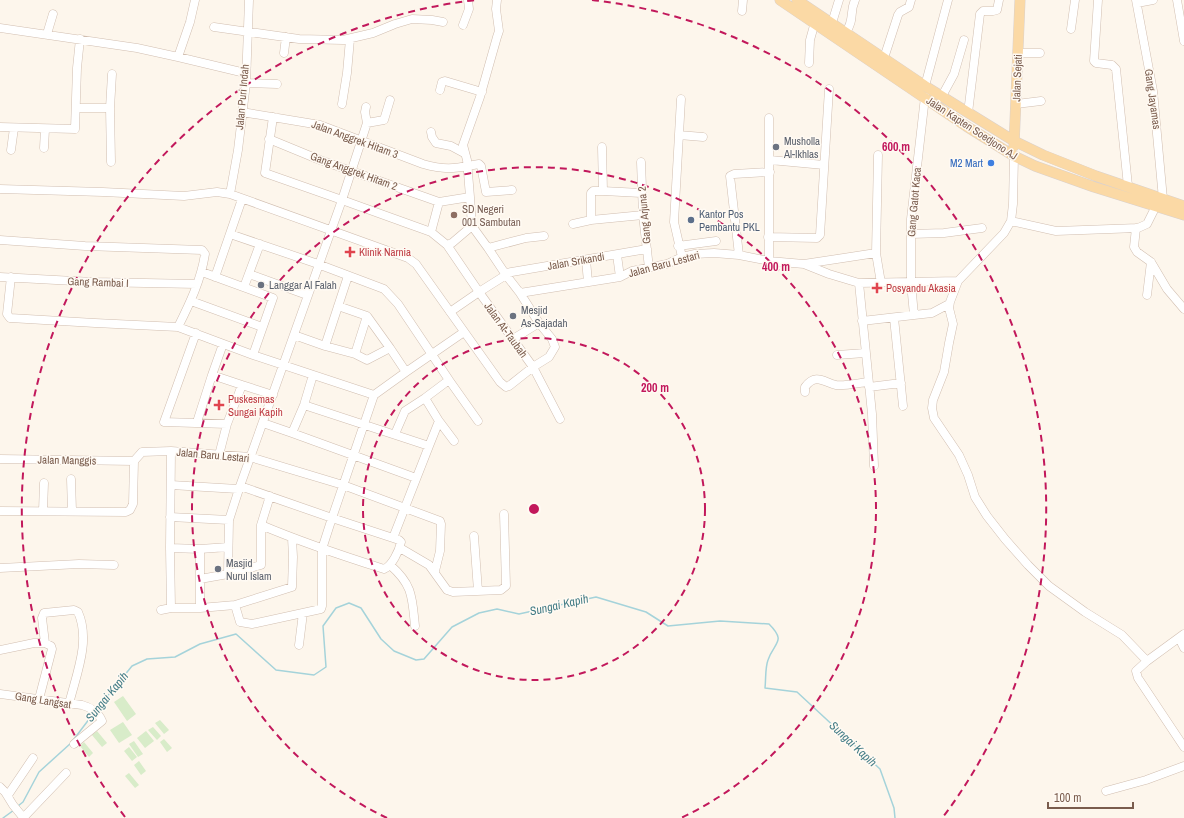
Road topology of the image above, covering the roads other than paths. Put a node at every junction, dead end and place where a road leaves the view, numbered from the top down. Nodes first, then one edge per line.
1 (195, 0) edge
2 (249, 0) edge
3 (468, 0) edge
4 (497, 0) edge
5 (743, 0) edge
6 (780, 0) edge
7 (797, 0) edge
8 (839, 0) edge
9 (855, 0) edge
10 (911, 0) edge
11 (948, 0) edge
12 (999, 0) edge
13 (1020, 0) edge
14 (1075, 0) edge
15 (1098, 0) edge
16 (1152, 0) edge
17 (1177, 0) edge
18 (1136, 1) edge
19 (742, 11) dead end
20 (53, 14) dead end
21 (442, 22) dead end
22 (815, 22) junction
23 (832, 23) junction
24 (463, 25) dead end
25 (214, 27) dead end
26 (0, 28) edge
27 (1071, 29) dead end
28 (247, 31) junction
29 (846, 32) junction
30 (47, 34) junction
31 (286, 37) junction
32 (80, 39) junction
33 (350, 39) junction
34 (964, 40) dead end
35 (1184, 41) edge
36 (1018, 52) junction
37 (284, 53) dead end
38 (1040, 53) dead end
39 (178, 56) junction
40 (884, 58) junction
41 (809, 63) dead end
42 (245, 73) junction
43 (112, 74) dead end
44 (246, 83) junction
45 (277, 84) dead end
46 (925, 86) junction
47 (829, 89) dead end
48 (440, 90) dead end
49 (482, 92) junction
50 (942, 96) junction
51 (925, 97) junction
52 (681, 99) dead end
53 (390, 100) dead end
54 (1041, 102) dead end
55 (342, 104) dead end
56 (1016, 104) junction
57 (366, 107) dead end
58 (76, 108) junction
59 (110, 108) junction
60 (242, 112) junction
61 (968, 113) junction
62 (273, 117) junction
63 (769, 118) dead end
64 (367, 123) junction
65 (0, 127) edge
66 (14, 128) junction
67 (45, 129) junction
68 (431, 132) dead end
69 (679, 135) junction
70 (703, 137) dead end
71 (269, 139) junction
72 (362, 140) junction
73 (1014, 141) junction
74 (602, 147) dead end
75 (44, 148) dead end
76 (11, 150) dead end
77 (464, 153) junction
78 (878, 155) dead end
79 (1014, 156) junction
80 (770, 160) junction
81 (111, 162) dead end
82 (641, 162) dead end
83 (824, 165) junction
84 (466, 167) junction
85 (352, 171) junction
86 (770, 172) junction
87 (1128, 186) junction
88 (0, 189) edge
89 (512, 190) dead end
90 (603, 191) junction
91 (641, 193) junction
92 (230, 194) junction
93 (470, 197) junction
94 (242, 199) junction
95 (342, 200) junction
96 (439, 202) junction
97 (1160, 202) junction
98 (1183, 210) edge
99 (643, 215) junction
100 (592, 220) junction
101 (1011, 221) junction
102 (573, 224) dead end
103 (472, 226) junction
104 (982, 228) dead end
105 (1136, 228) junction
106 (331, 231) junction
107 (431, 232) junction
108 (230, 234) junction
109 (910, 234) junction
110 (544, 236) dead end
111 (768, 237) junction
112 (0, 240) edge
113 (716, 241) dead end
114 (260, 244) junction
115 (447, 245) junction
116 (678, 246) junction
117 (488, 248) junction
118 (647, 249) junction
119 (876, 253) junction
120 (617, 254) junction
121 (739, 255) junction
122 (682, 257) junction
123 (586, 260) junction
124 (769, 261) junction
125 (1151, 262) junction
126 (804, 264) junction
127 (319, 265) junction
128 (649, 268) junction
129 (202, 272) junction
130 (249, 274) junction
131 (506, 274) junction
132 (348, 276) junction
133 (0, 277) edge
134 (11, 277) junction
135 (215, 277) junction
136 (620, 277) junction
137 (958, 281) junction
138 (588, 282) junction
139 (859, 283) junction
140 (881, 283) junction
141 (910, 283) junction
142 (197, 284) junction
143 (277, 284) junction
144 (244, 287) junction
145 (479, 292) junction
146 (520, 293) junction
147 (1147, 295) dead end
148 (307, 296) junction
149 (273, 298) junction
150 (191, 301) junction
151 (949, 304) junction
152 (338, 306) junction
153 (1184, 309) edge
154 (450, 312) junction
155 (914, 315) junction
156 (367, 316) junction
157 (894, 318) junction
158 (862, 321) junction
159 (539, 323) junction
160 (178, 327) junction
161 (262, 327) junction
162 (464, 332) junction
163 (196, 333) junction
164 (294, 335) junction
165 (513, 339) junction
166 (223, 344) junction
167 (324, 346) junction
168 (390, 348) junction
169 (865, 353) junction
170 (253, 354) junction
171 (354, 354) junction
172 (432, 355) junction
173 (837, 355) dead end
174 (283, 364) junction
175 (533, 367) junction
176 (406, 372) junction
177 (212, 375) junction
178 (313, 375) junction
179 (450, 380) junction
180 (901, 383) junction
181 (868, 384) junction
182 (242, 385) junction
183 (805, 392) dead end
184 (273, 395) junction
185 (374, 395) junction
186 (425, 398) junction
187 (304, 405) junction
188 (903, 406) dead end
189 (560, 419) dead end
190 (439, 421) junction
191 (478, 421) dead end
192 (197, 422) junction
193 (263, 423) junction
194 (227, 424) junction
195 (364, 424) junction
196 (292, 433) junction
197 (395, 434) junction
198 (454, 442) dead end
199 (429, 446) junction
200 (171, 451) junction
201 (219, 455) junction
202 (354, 455) junction
203 (250, 457) junction
204 (0, 459) edge
205 (134, 461) junction
206 (874, 466) dead end
207 (416, 478) junction
208 (71, 479) dead end
209 (44, 483) dead end
210 (171, 485) junction
211 (343, 485) junction
212 (239, 488) junction
213 (270, 496) junction
214 (404, 508) junction
215 (0, 511) edge
216 (43, 511) junction
217 (72, 511) junction
218 (504, 514) dead end
219 (170, 517) junction
220 (332, 518) junction
221 (229, 520) junction
222 (260, 525) junction
223 (474, 536) dead end
224 (292, 538) junction
225 (393, 538) junction
226 (228, 547) junction
227 (170, 548) junction
228 (400, 548) junction
229 (200, 549) junction
230 (322, 549) junction
231 (114, 565) dead end
232 (390, 565) junction
233 (0, 568) edge
234 (435, 571) junction
235 (228, 574) junction
236 (200, 579) junction
237 (478, 591) junction
238 (235, 605) junction
239 (171, 608) junction
240 (200, 608) junction
241 (161, 610) dead end
242 (303, 613) junction
243 (415, 626) dead end
244 (1182, 636) edge
245 (45, 643) junction
246 (299, 645) dead end
247 (1184, 648) edge
248 (0, 650) edge
249 (1147, 661) junction
250 (0, 694) edge
251 (39, 699) junction
252 (69, 704) junction
253 (1181, 736) edge
254 (74, 744) dead end
255 (1184, 747) edge
256 (33, 758) dead end
257 (1184, 766) edge
258 (66, 773) dead end
259 (0, 788) edge
260 (1106, 790) dead end
261 (8, 795) junction

1 - 39 street
2 - 28 street, Jalan Puri Indah
3 - 24 street
4 - 49 street
5 - 19 street
6 - 22 main road, Jalan Kapten Soedjono AJ
7 - 23 main road, Jalan Kapten Soedjono AJ
8 - 23 street
9 - 29 street
10 - 40 street
11 - 46 street
12 - 61 street
13 - 36 main road, Jalan Sejati
14 - 27 street
15 - 87 street
16 - 18 street
17 - 35 street
18 - 97 street, Gang Jayamas
20 - 30 street
21 - 33 street
22 - 41 street
22 - 51 main road, Jalan Kapten Soedjono AJ
23 - 29 main road, Jalan Kapten Soedjono AJ
25 - 28 street
26 - 30 street
28 - 31 street
28 - 42 street, Jalan Puri Indah
29 - 40 main road, Jalan Kapten Soedjono AJ
30 - 32 street
31 - 33 street
31 - 37 street
32 - 39 street
32 - 58 street
33 - 55 street
34 - 50 street
36 - 38 street
36 - 56 main road, Jalan Sejati
39 - 42 street
40 - 46 main road, Jalan Kapten Soedjono AJ
42 - 44 street, Jalan Puri Indah
43 - 59 street
44 - 45 street
44 - 60 street, Jalan Puri Indah
46 - 50 main road, Jalan Kapten Soedjono AJ
47 - 83 street
48 - 49 street
49 - 77 street
50 - 61 main road, Jalan Kapten Soedjono AJ
51 - 79 main road, Jalan Kapten Soedjono AJ
51 - 109 street, Gang Gatot Kaca
52 - 69 street
53 - 64 street
54 - 56 street
56 - 73 main road, Jalan Sejati
57 - 64 street
58 - 59 street
58 - 67 street
59 - 81 street
60 - 62 street, Jalan Anggrek Hitam 3
60 - 92 street, Jalan Puri Indah
61 - 73 main road, Jalan Kapten Soedjono AJ
62 - 71 street
62 - 72 street, Jalan Anggrek Hitam 3
63 - 80 street
64 - 72 street
65 - 66 street
66 - 67 street
66 - 76 street
67 - 75 street
68 - 77 street
69 - 70 street
69 - 116 street
71 - 85 street, Gang Anggrek Hitam 2
71 - 95 street, Jalan At-Taubah
72 - 84 street, Jalan Anggrek Hitam 3
72 - 85 street
73 - 79 main road, Jalan Sejati
73 - 87 main road, Jalan Kapten Soedjono AJ
74 - 90 street
77 - 84 street
78 - 119 street
79 - 97 main road, Jalan Kapten Soedjono AJ
79 - 101 street
80 - 83 street
80 - 86 street
82 - 91 street, Gang Arjuna 2
83 - 111 street
84 - 89 street, Jalan Anggrek Hitam 3
84 - 93 street
85 - 95 street
85 - 96 street, Gang Anggrek Hitam 2
86 - 111 street
86 - 121 street
87 - 97 main road, Jalan Kapten Soedjono AJ
88 - 92 street
90 - 91 street
90 - 100 street
91 - 99 street, Gang Arjuna 2
92 - 94 street
93 - 96 street
93 - 103 street
94 - 106 street
94 - 108 street
95 - 106 street
95 - 107 street, Jalan At-Taubah
96 - 107 street
97 - 98 main road, Jalan Kapten Soedjono AJ
97 - 105 street
99 - 100 street
99 - 118 street, Gang Arjuna 2
100 - 102 street
101 - 105 street
101 - 137 street
103 - 115 street
103 - 117 street
104 - 109 street
105 - 125 street
106 - 127 street
106 - 154 street
107 - 115 street, Jalan At-Taubah
108 - 114 street
108 - 135 street
109 - 141 street, Gang Gatot Kaca
110 - 117 street
111 - 124 street
112 - 129 street
113 - 116 street
114 - 127 street
114 - 130 street
115 - 145 street, Jalan At-Taubah
116 - 122 street
117 - 131 street
118 - 120 street, Jalan Srikandi
118 - 128 street, Gang Arjuna 2
119 - 126 street
119 - 140 street
120 - 123 street, Jalan Srikandi
120 - 136 street
121 - 122 street, Jalan Baru Lestari
121 - 124 street, Jalan Baru Lestari
122 - 128 street, Jalan Baru Lestari
123 - 131 street, Jalan Srikandi
123 - 138 street
124 - 126 street, Jalan Baru Lestari
125 - 147 street
125 - 153 street
126 - 139 street, Jalan Baru Lestari
127 - 132 street
127 - 148 street
128 - 136 street, Jalan Baru Lestari
129 - 135 street
129 - 142 street
130 - 143 street
130 - 144 street
131 - 145 street
131 - 146 street
132 - 152 street
132 - 172 street
133 - 134 street, Gang Rambai I
134 - 142 street, Gang Rambai I
134 - 160 street
135 - 144 street
136 - 138 street, Jalan Baru Lestari
137 - 141 street, Jalan Baru Lestari
137 - 151 street
138 - 146 street, Jalan Baru Lestari
139 - 140 street, Jalan Baru Lestari
139 - 158 street
140 - 141 street, Jalan Baru Lestari
141 - 155 street, Gang Gatot Kaca
142 - 150 street
143 - 148 street
143 - 149 street
144 - 149 street
145 - 154 street
145 - 165 street, Jalan At-Taubah
146 - 159 street
148 - 164 street
149 - 161 street
150 - 160 street
150 - 161 street
151 - 155 street
151 - 249 street
152 - 156 street
152 - 167 street
154 - 162 street
155 - 157 street
156 - 168 street
156 - 171 street
157 - 158 street
157 - 180 street
158 - 169 street
159 - 165 street
159 - 175 street
160 - 163 street
161 - 170 street
162 - 172 street
162 - 175 street
163 - 166 street
163 - 192 street
164 - 167 street
164 - 174 street
165 - 175 street, Jalan At-Taubah
166 - 170 street
166 - 177 street
167 - 171 street
168 - 171 street
168 - 176 street
169 - 173 street
169 - 181 street
170 - 174 street
172 - 176 street
172 - 179 street
174 - 178 street
174 - 184 street
175 - 189 street, Jalan At-Taubah
176 - 185 street
177 - 182 street
177 - 192 street
178 - 185 street
178 - 187 street
179 - 186 street
179 - 191 street
180 - 181 street
180 - 188 street
181 - 183 street
181 - 206 street
182 - 184 street
182 - 194 street
184 - 193 street
185 - 195 street
186 - 190 street
186 - 197 street
187 - 195 street
187 - 196 street
190 - 198 street
190 - 199 street
192 - 194 street
193 - 196 street
193 - 203 street
194 - 201 street
195 - 197 street
195 - 202 street
196 - 202 street
197 - 199 street
199 - 207 street
200 - 201 street, Jalan Baru Lestari
200 - 205 street, Jalan Baru Lestari
200 - 210 street
201 - 203 street, Jalan Baru Lestari
202 - 207 street
202 - 211 street
203 - 211 street, Jalan Baru Lestari
203 - 212 street
204 - 205 street, Jalan Manggis
205 - 217 street
207 - 214 street
208 - 217 street
209 - 216 street
210 - 212 street
210 - 219 street
211 - 214 street, Jalan Baru Lestari
211 - 220 street
212 - 213 street
212 - 221 street
213 - 220 street
213 - 222 street
214 - 225 street
214 - 234 street, Jalan Baru Lestari
215 - 216 street
216 - 217 street
218 - 237 street
219 - 221 street
219 - 227 street
220 - 225 street
220 - 230 street
221 - 226 street
222 - 224 street
222 - 235 street
223 - 237 street
224 - 230 street
224 - 238 street
225 - 228 street
226 - 229 street
226 - 235 street
227 - 229 street
227 - 239 street
228 - 232 street
228 - 234 street
229 - 236 street
230 - 232 street
230 - 242 street
231 - 233 street
232 - 243 street
234 - 237 street
235 - 236 street
236 - 240 street
238 - 240 street
238 - 242 street
239 - 240 street
239 - 241 street
242 - 246 street
244 - 247 street
244 - 249 street
245 - 248 street
245 - 251 street
245 - 252 street
249 - 253 street
250 - 251 street, Gang Langsat
251 - 252 street, Gang Langsat
252 - 254 street, Gang Langsat
253 - 255 street
256 - 261 street
257 - 260 street
258 - 261 street
259 - 261 street

